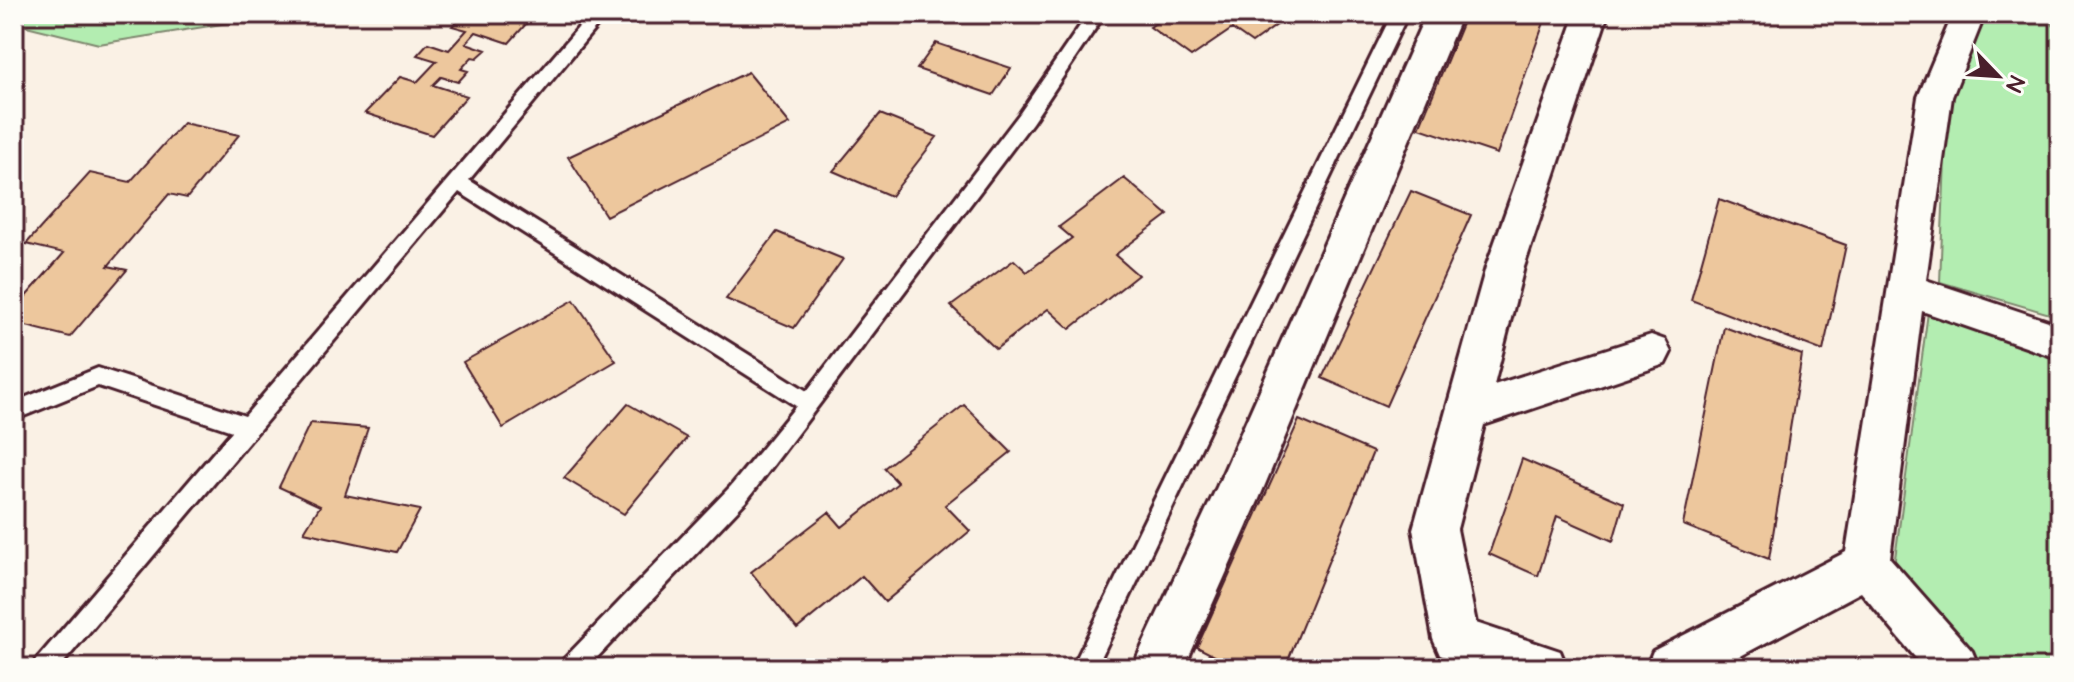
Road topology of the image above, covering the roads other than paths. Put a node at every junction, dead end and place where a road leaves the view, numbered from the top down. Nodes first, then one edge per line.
1 (599, 14) edge
2 (1097, 14) edge
3 (1400, 14) edge
4 (1444, 14) edge
5 (1592, 14) edge
6 (1969, 14) edge
7 (457, 182) junction
8 (1905, 289) junction
9 (2060, 342) edge
10 (1651, 352) dead end
11 (810, 404) junction
12 (14, 411) edge
13 (1467, 412) junction
14 (249, 427) junction
15 (1867, 565) junction
16 (44, 668) edge
17 (571, 668) edge
18 (1084, 668) edge
19 (1158, 668) edge
20 (1543, 668) edge
21 (1670, 668) edge
22 (1955, 668) edge

1 - 7 lane
2 - 11 lane
3 - 18 lane
4 - 19 street
5 - 13 street
6 - 8 street
7 - 11 lane
7 - 14 lane
8 - 9 street
8 - 15 street
10 - 13 street
11 - 17 lane
12 - 14 lane
13 - 20 street
14 - 16 lane
15 - 21 street
15 - 22 street

